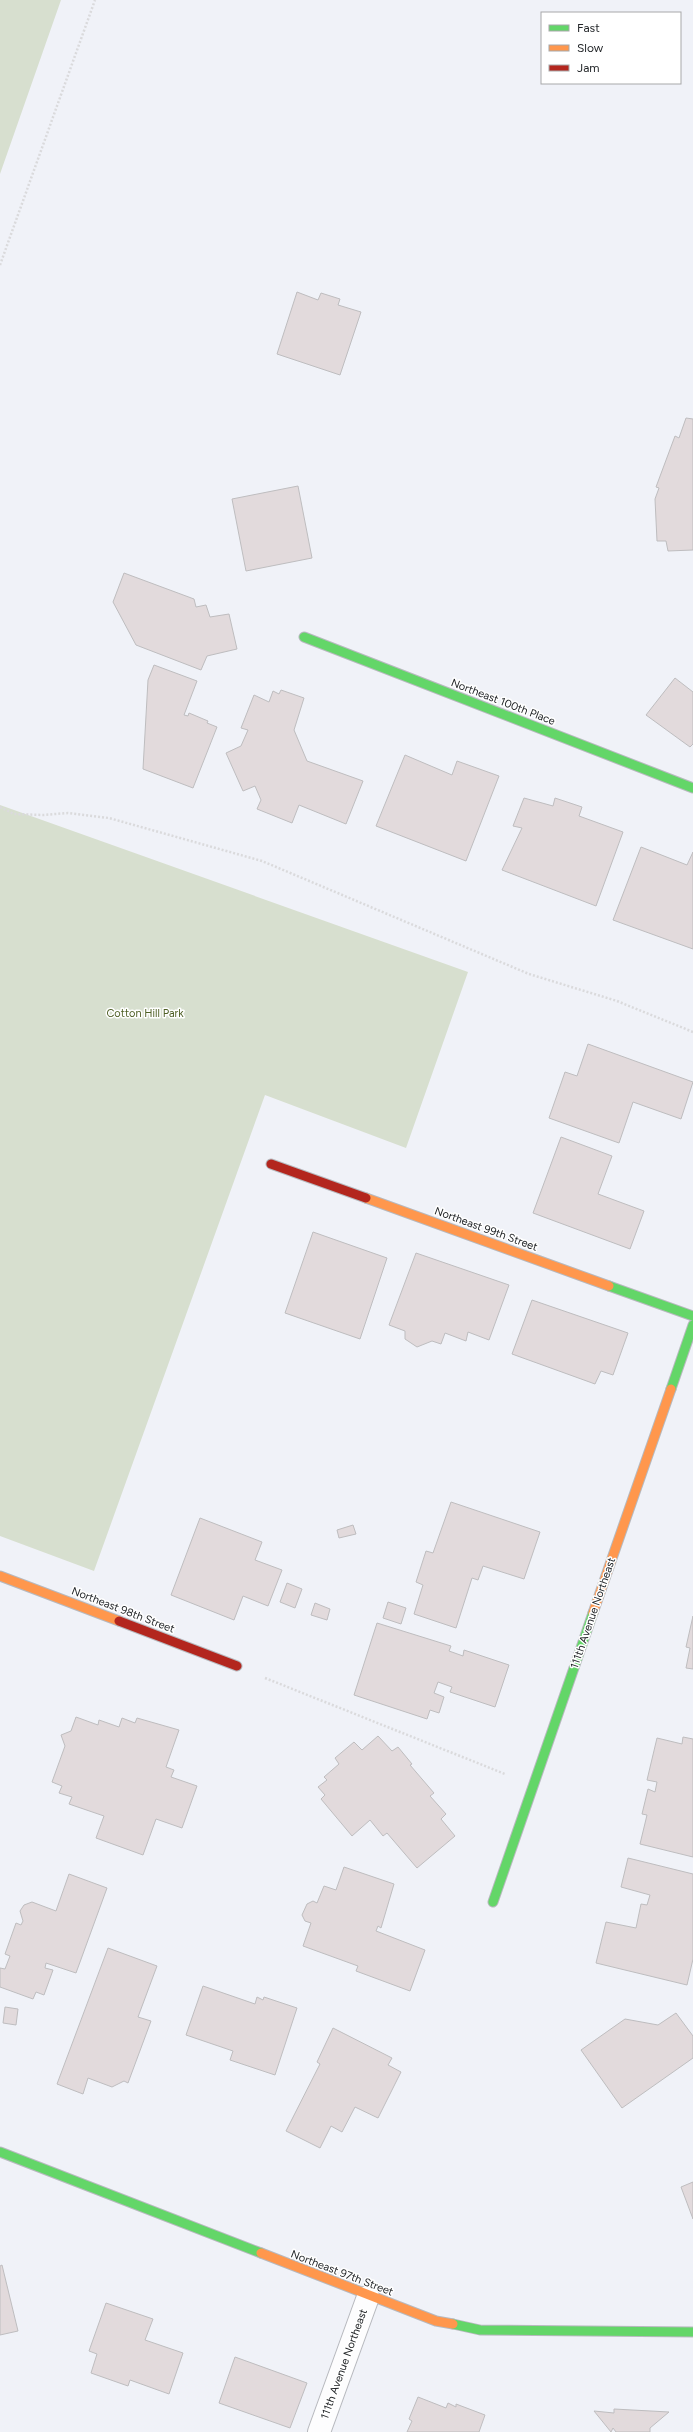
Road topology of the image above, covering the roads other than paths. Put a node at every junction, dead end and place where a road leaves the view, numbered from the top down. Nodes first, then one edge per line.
1 (304, 637) dead end
2 (693, 788) edge
3 (271, 1164) dead end
4 (693, 1316) edge
5 (693, 1325) edge
6 (0, 1576) edge
7 (236, 1666) road end
8 (493, 1902) dead end
9 (0, 2152) edge
10 (368, 2297) junction
11 (693, 2332) edge
12 (320, 2432) edge

1 - 2 street, Northeast 100th Place
3 - 4 street, Northeast 99th Street
5 - 8 street, 111th Avenue Northeast
6 - 7 street, Northeast 98th Street
9 - 10 street, Northeast 97th Street
10 - 11 street, Northeast 97th Street
10 - 12 street, 111th Avenue Northeast

